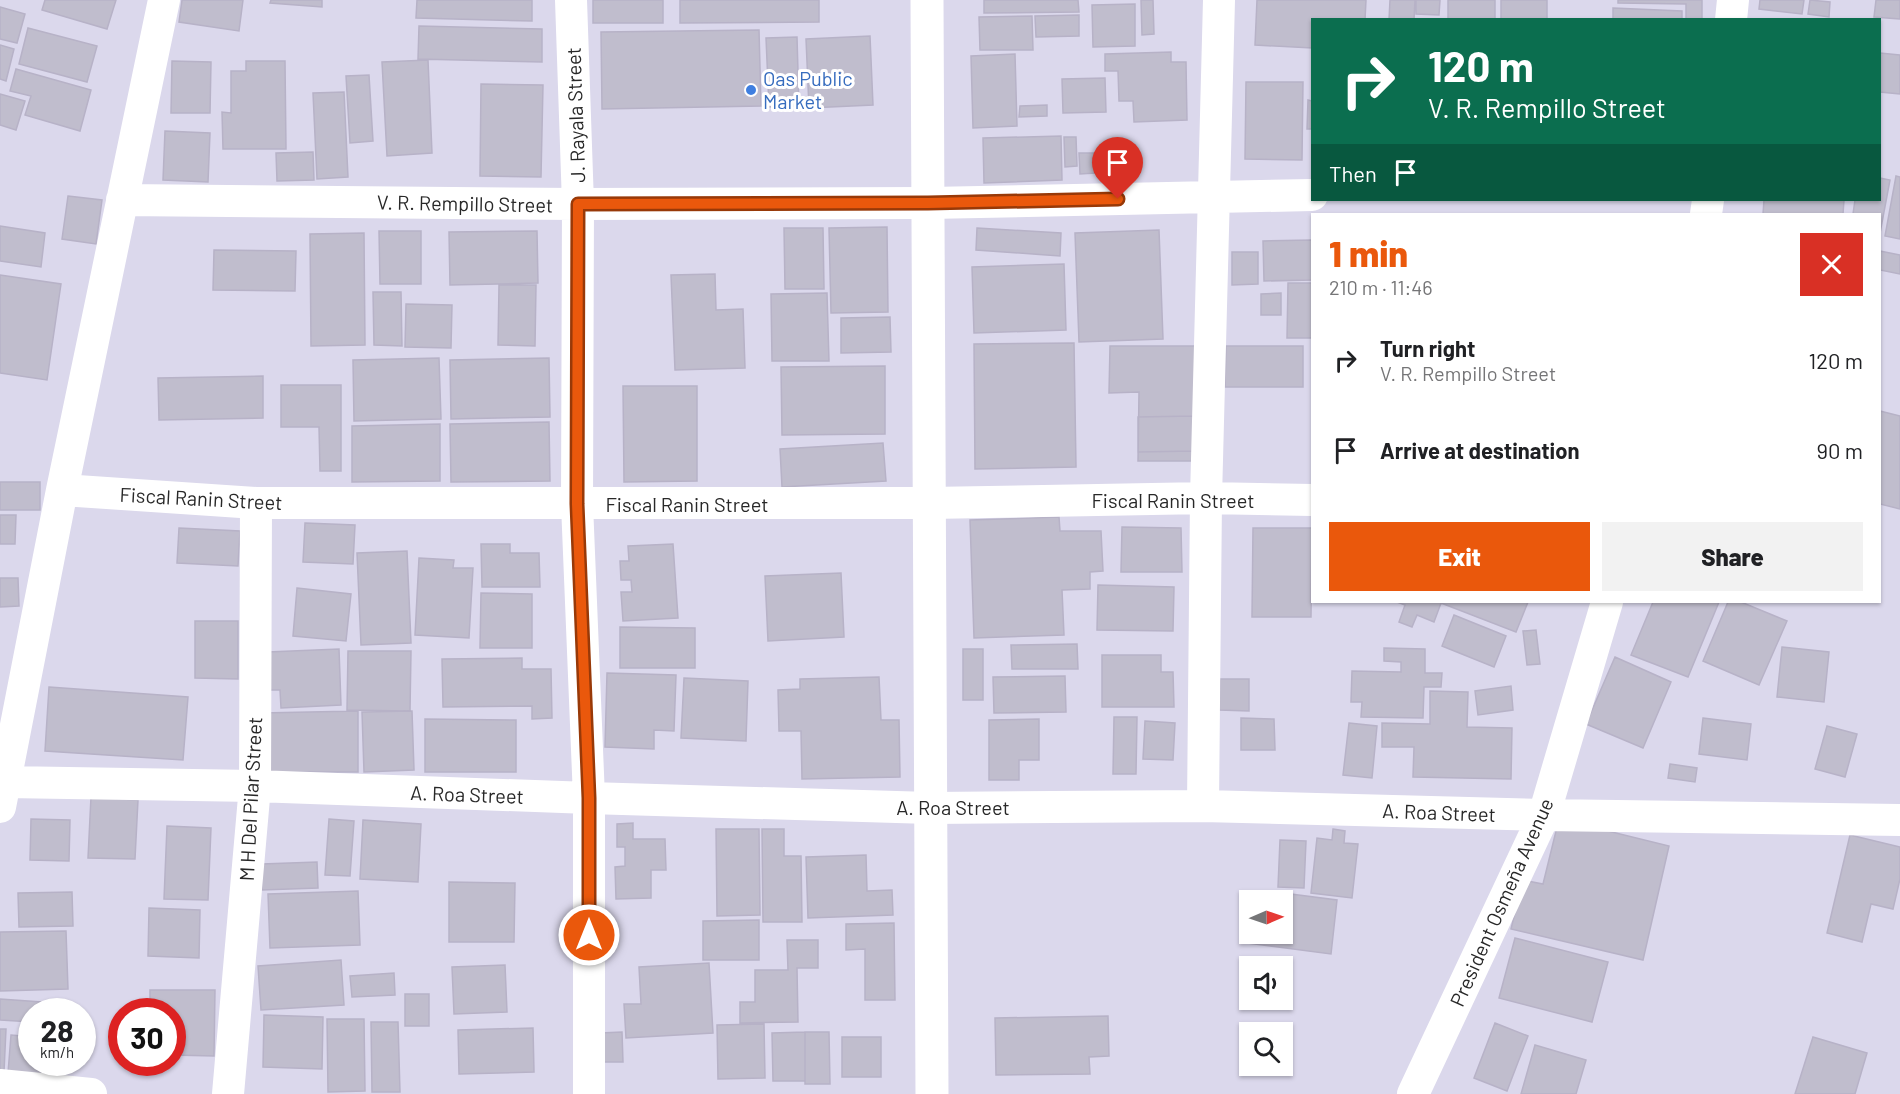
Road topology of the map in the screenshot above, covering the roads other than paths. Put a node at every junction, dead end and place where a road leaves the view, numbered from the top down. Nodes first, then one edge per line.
1 (164, 0) edge
2 (571, 0) edge
3 (927, 0) edge
4 (1219, 0) edge
5 (1733, 0) edge
6 (1731, 18) edge
7 (1311, 195) edge
8 (1213, 196) junction
9 (122, 200) junction
10 (928, 203) junction
11 (578, 204) junction
12 (62, 489) junction
13 (1206, 498) junction
14 (1311, 500) edge
15 (256, 503) junction
16 (929, 503) junction
17 (577, 504) junction
18 (1607, 603) edge
19 (255, 786) junction
20 (3, 795) edge
21 (589, 798) junction
22 (1203, 806) junction
23 (930, 808) junction
24 (1544, 815) junction
25 (1900, 820) edge
26 (0, 1085) edge
27 (91, 1094) edge
28 (228, 1094) edge
29 (589, 1094) edge
30 (932, 1094) edge
31 (1413, 1094) edge

1 - 9 street
2 - 11 street, J. Rayala Street
3 - 10 main road
4 - 8 street
5 - 6 street
7 - 8 street, V. R. Rempillo Street
8 - 10 street, V. R. Rempillo Street
8 - 13 street
9 - 11 street, V. R. Rempillo Street
9 - 12 street
10 - 11 street, V. R. Rempillo Street
10 - 16 main road
11 - 17 street, J. Rayala Street
12 - 15 street, Fiscal Ranin Street
12 - 20 street
13 - 14 street, Fiscal Ranin Street
13 - 16 street, Fiscal Ranin Street
13 - 22 street
15 - 17 street, Fiscal Ranin Street
15 - 19 street, M H Del Pilar Street
16 - 17 street, Fiscal Ranin Street
16 - 23 main road
17 - 21 street, J. Rayala Street
18 - 24 street, President Osmeña Avenue
19 - 20 street, A. Roa Street
19 - 21 street, A. Roa Street
19 - 28 street, M H Del Pilar Street
21 - 23 street, A. Roa Street
21 - 29 street, J. Rayala Street
22 - 23 street, A. Roa Street
22 - 24 street, A. Roa Street
23 - 30 main road
24 - 25 street, A. Roa Street
24 - 31 street, President Osmeña Avenue
26 - 27 street

